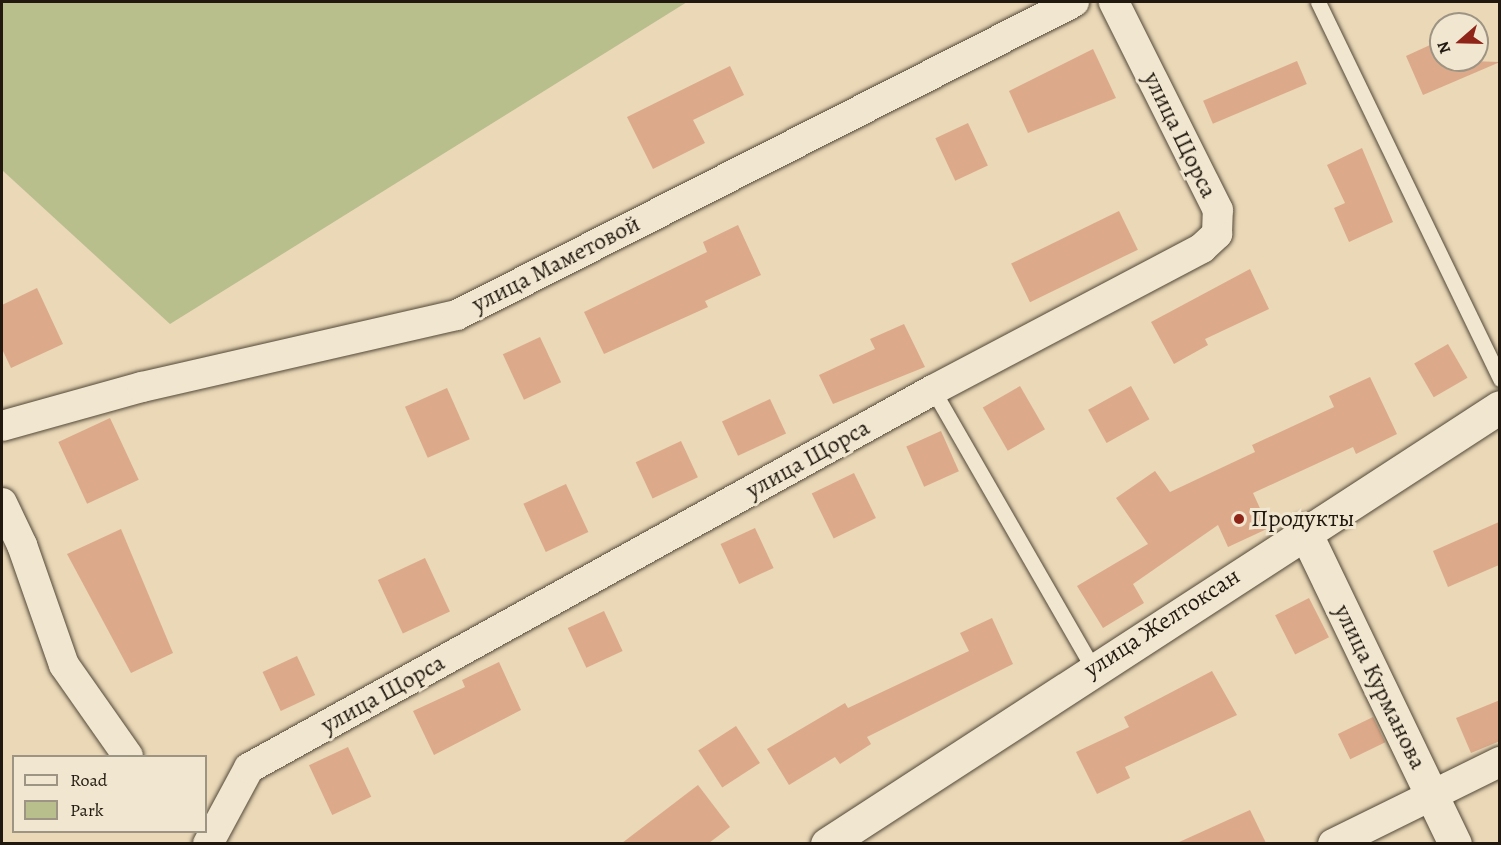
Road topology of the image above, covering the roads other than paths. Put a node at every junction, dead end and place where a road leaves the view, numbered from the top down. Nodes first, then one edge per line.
1 (1074, 2) edge
2 (1114, 2) edge
3 (1318, 2) edge
4 (1500, 379) edge
5 (933, 390) junction
6 (1500, 407) edge
7 (2, 426) edge
8 (2, 503) edge
9 (1304, 530) junction
10 (1093, 668) junction
11 (127, 755) edge
12 (1500, 762) edge
13 (1432, 796) junction
14 (839, 840) edge
15 (208, 843) edge
16 (1333, 843) edge
17 (1455, 843) edge

1 - 7 street, улица Маметовой
2 - 5 street, улица Щорса
3 - 4 lane
5 - 10 lane
5 - 15 street, улица Щорса
6 - 9 street, улица Желтоксан
8 - 11 street
9 - 10 street, улица Желтоксан
9 - 13 street, улица Курманова
10 - 14 street, улица Желтоксан
12 - 13 street
13 - 16 street
13 - 17 street, улица Курманова

